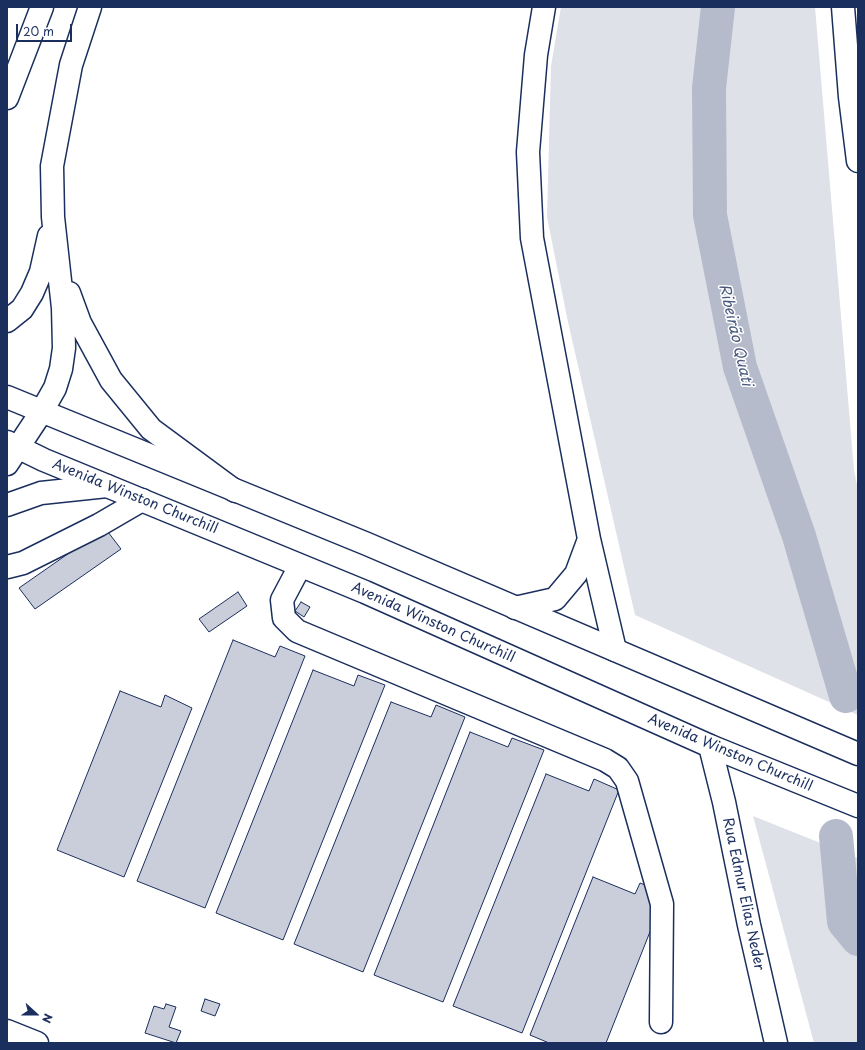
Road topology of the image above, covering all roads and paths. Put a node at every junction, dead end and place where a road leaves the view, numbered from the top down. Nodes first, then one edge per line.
1 (42, 7) edge
2 (90, 7) edge
3 (544, 7) edge
4 (843, 7) edge
5 (7, 98) edge
6 (858, 161) edge
7 (53, 217) junction
8 (57, 258) junction
9 (7, 321) edge
10 (7, 396) edge
11 (42, 411) junction
12 (11, 451) edge
13 (107, 486) junction
14 (236, 491) junction
15 (142, 500) junction
16 (7, 505) edge
17 (589, 539) junction
18 (300, 566) junction
19 (7, 567) edge
20 (514, 608) junction
21 (615, 650) junction
22 (710, 746) junction
23 (858, 754) edge
24 (858, 806) edge
25 (661, 1022) dead end
26 (7, 1031) edge
27 (37, 1043) edge
28 (776, 1043) edge

1 - 5 main road
2 - 7 main road
3 - 17 main road
4 - 6 main road
7 - 8 main road
7 - 9 main road
8 - 11 main road
8 - 14 main road
10 - 11 main road
11 - 12 main road
11 - 14 main road
12 - 13 main road, Avenida Winston Churchill
13 - 15 main road, Avenida Winston Churchill
13 - 16 main road
14 - 20 main road
15 - 18 main road, Avenida Winston Churchill
15 - 19 main road
17 - 20 main road
17 - 21 main road
18 - 22 main road, Avenida Winston Churchill
18 - 25 main road
20 - 21 main road
21 - 23 main road
22 - 24 main road, Avenida Winston Churchill
22 - 28 main road, Rua Edmur Elias Neder
26 - 27 main road

